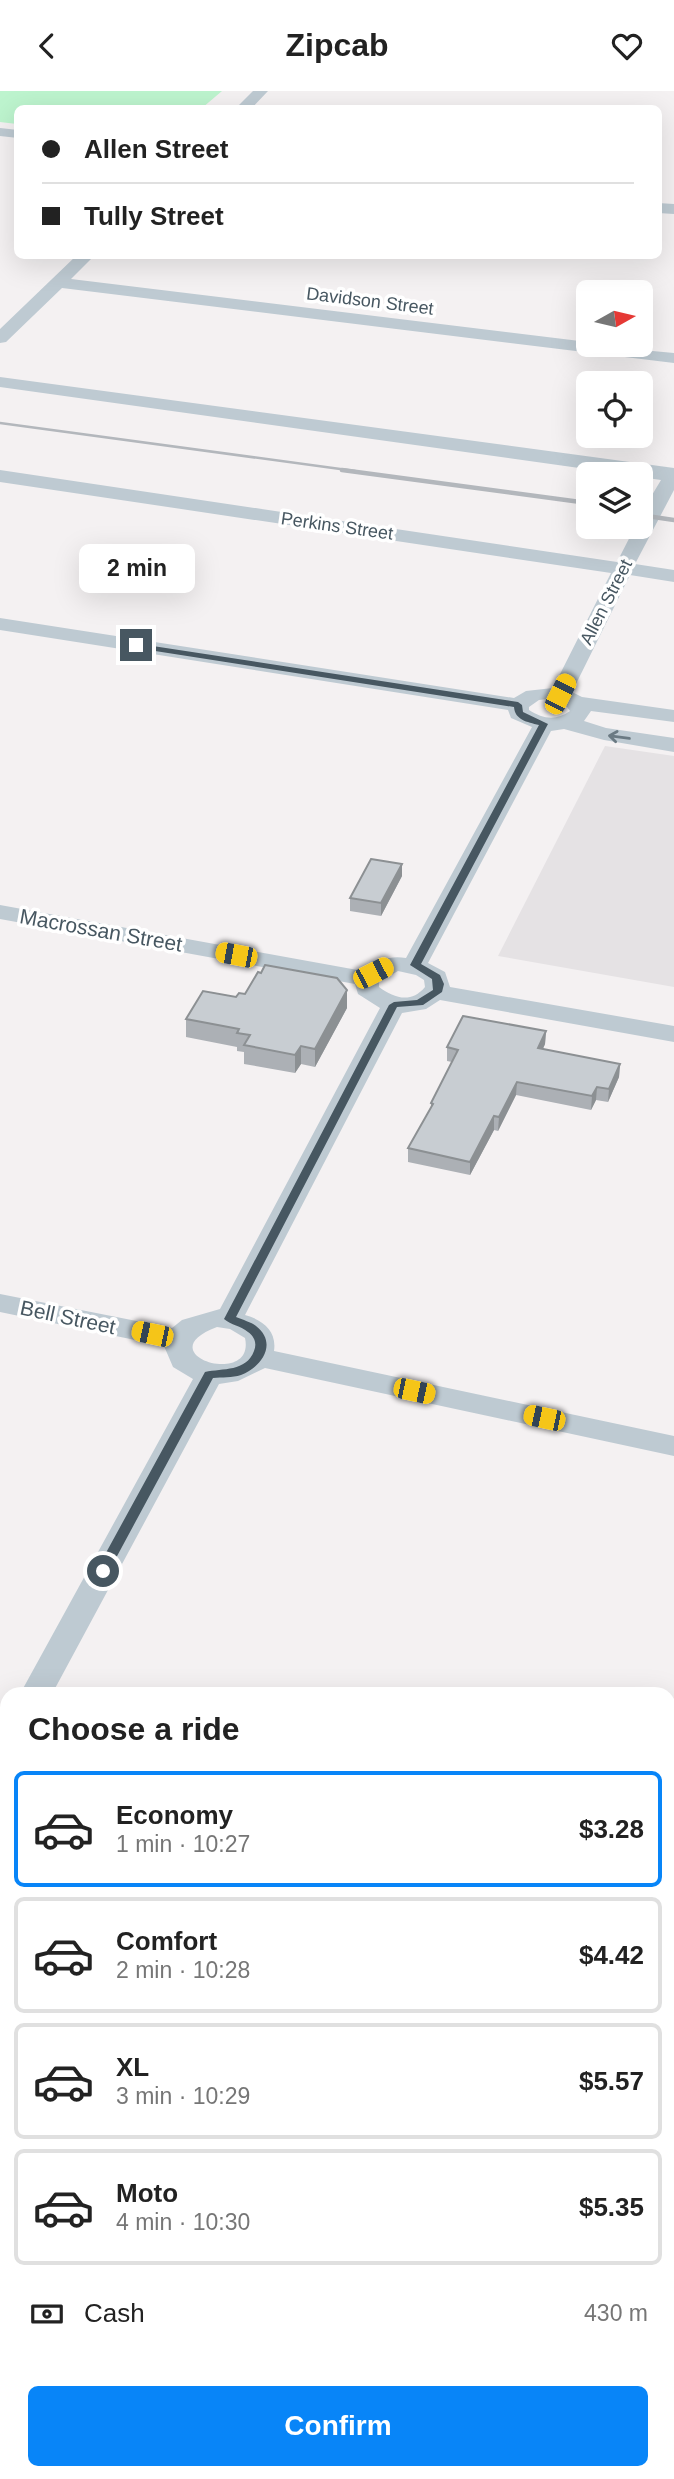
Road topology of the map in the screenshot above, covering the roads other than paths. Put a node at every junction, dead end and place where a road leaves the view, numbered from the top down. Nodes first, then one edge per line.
1 (261, 91) edge
2 (246, 105) edge
3 (83, 259) edge
4 (60, 283) junction
5 (0, 338) edge
6 (674, 358) edge
7 (0, 381) edge
8 (674, 475) edge
9 (0, 476) edge
10 (623, 569) junction
11 (674, 576) edge
12 (0, 624) edge
13 (569, 699) junction
14 (518, 705) junction
15 (674, 716) edge
16 (555, 723) junction
17 (674, 745) edge
18 (0, 912) edge
19 (415, 965) junction
20 (367, 979) junction
21 (437, 992) junction
22 (394, 1005) junction
23 (674, 1034) edge
24 (0, 1303) edge
25 (229, 1319) junction
26 (178, 1339) junction
27 (258, 1357) junction
28 (209, 1375) junction
29 (674, 1446) edge
30 (40, 1687) edge

1 - 2 street
3 - 4 street
4 - 5 street
4 - 6 street, Davidson Street
7 - 8 street
8 - 10 street, Allen Street
9 - 10 street, Perkins Street
10 - 11 street, Perkins Street
10 - 13 street, Allen Street
12 - 14 street
13 - 14 street
13 - 15 street
13 - 16 street, Allen Street
14 - 16 street
17 -> 16 street
16 - 19 street
18 - 20 street, Macrossan Street
19 - 20 street
19 - 21 street
20 - 22 street
21 - 22 street
21 - 23 street
22 - 25 street
24 - 26 street, Bell Street
25 - 26 street
25 - 27 street
26 - 28 street
27 - 28 street
27 - 29 street
28 - 30 street

